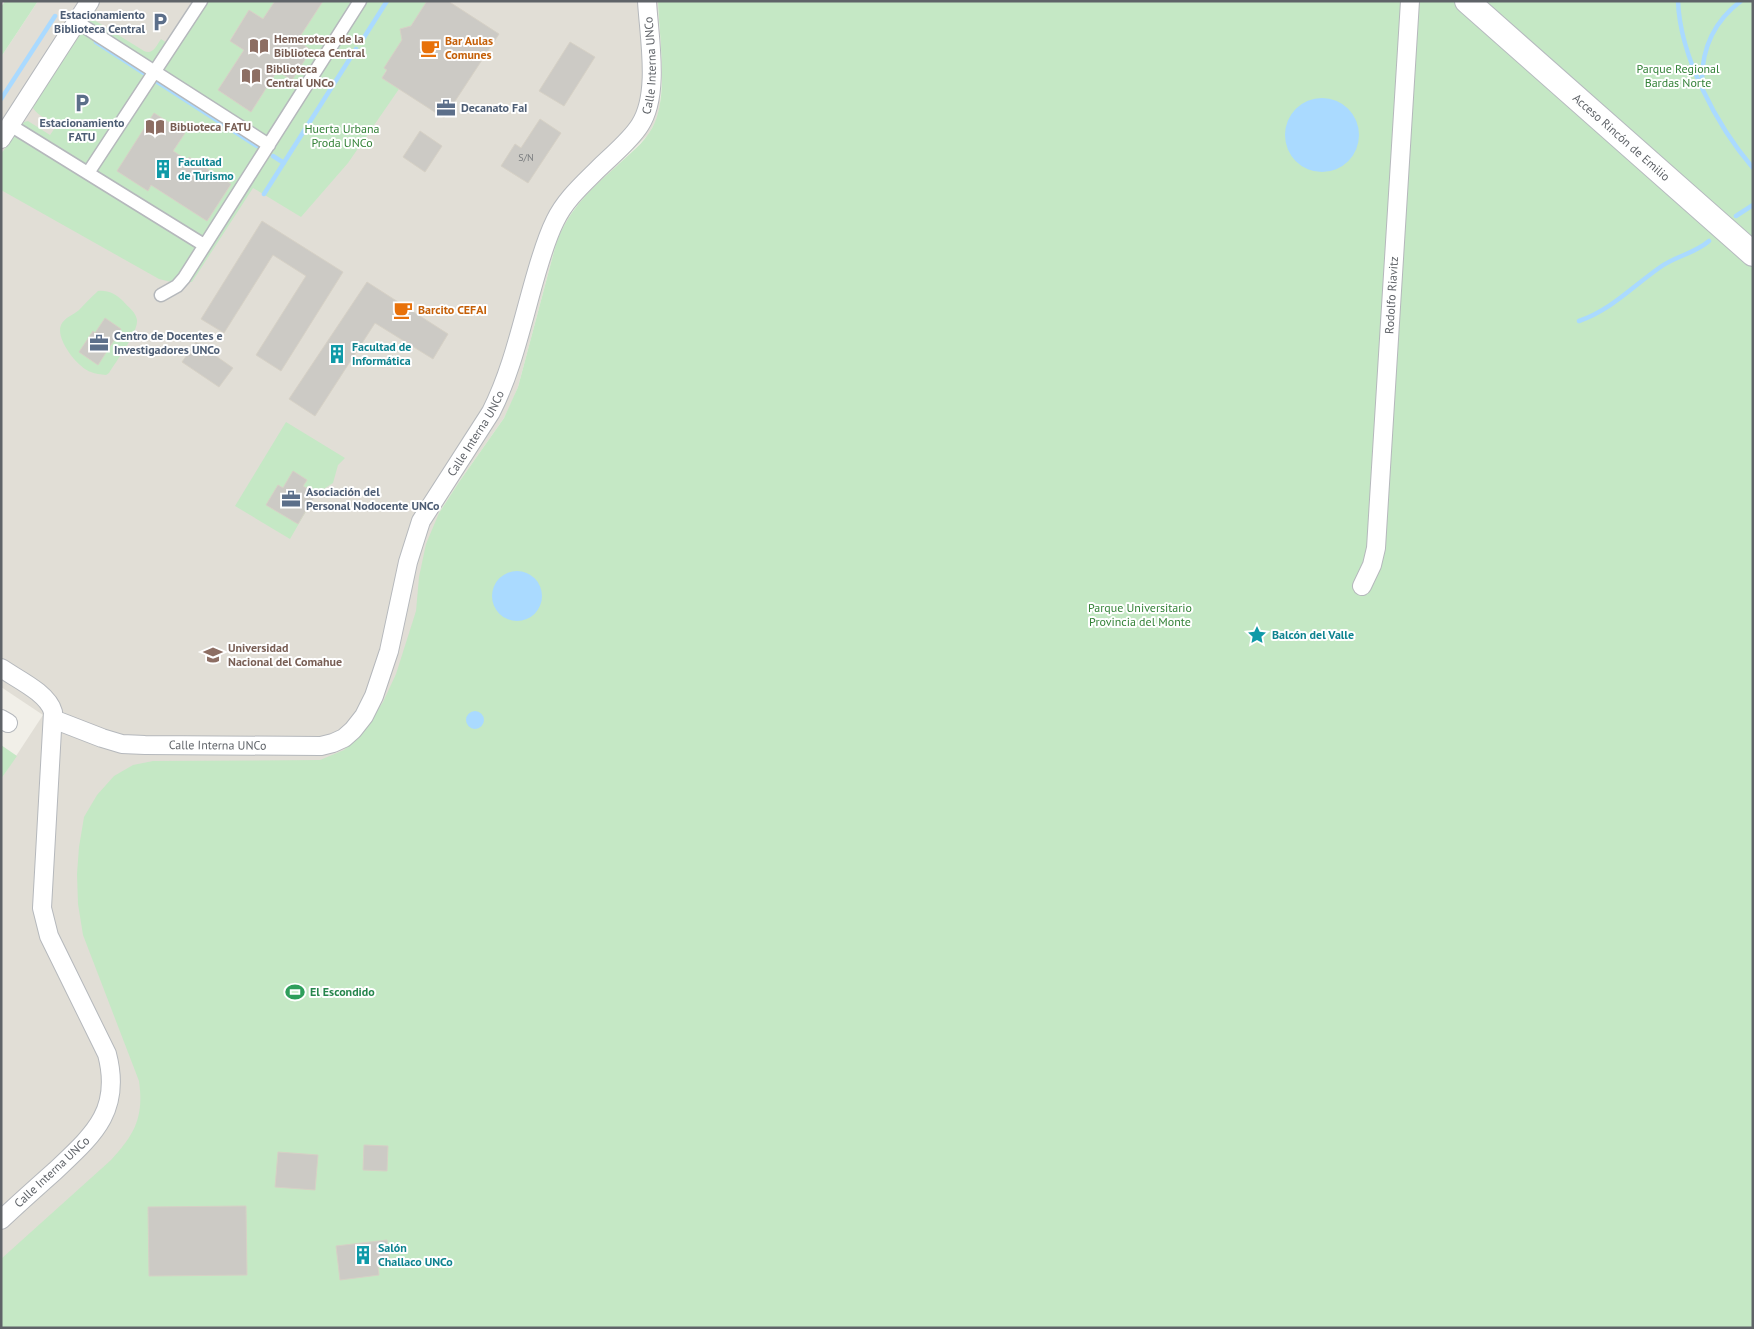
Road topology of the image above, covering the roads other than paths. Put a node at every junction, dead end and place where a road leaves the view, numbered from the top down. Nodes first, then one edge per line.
1 (90, 1) edge
2 (201, 1) edge
3 (647, 1) edge
4 (1410, 1) edge
5 (1462, 1) edge
6 (1467, 1) edge
7 (1472, 1) edge
8 (358, 2) edge
9 (77, 22) junction
10 (1490, 23) junction
11 (155, 72) junction
12 (6, 132) edge
13 (269, 144) junction
14 (88, 174) junction
15 (204, 245) junction
16 (1753, 254) edge
17 (161, 295) dead end
18 (1362, 586) dead end
19 (1, 668) edge
20 (53, 719) junction
21 (1, 1220) edge

1 - 9 street
2 - 11 street
3 - 20 street, Calle Interna UNCo
4 - 18 street, Rodolfo Riavitz
5 - 10 street
6 - 10 main road, Acceso Rincón de Emilio
7 - 10 main road, Acceso Rincón de Emilio
8 - 13 street
9 - 11 street
9 - 12 street
10 - 16 main road, Acceso Rincón de Emilio
11 - 13 street
11 - 14 street
12 - 14 street
13 - 15 street
14 - 15 street
15 - 17 street
19 - 20 street, Calle Interna UNCo
20 - 21 street, Calle Interna UNCo

